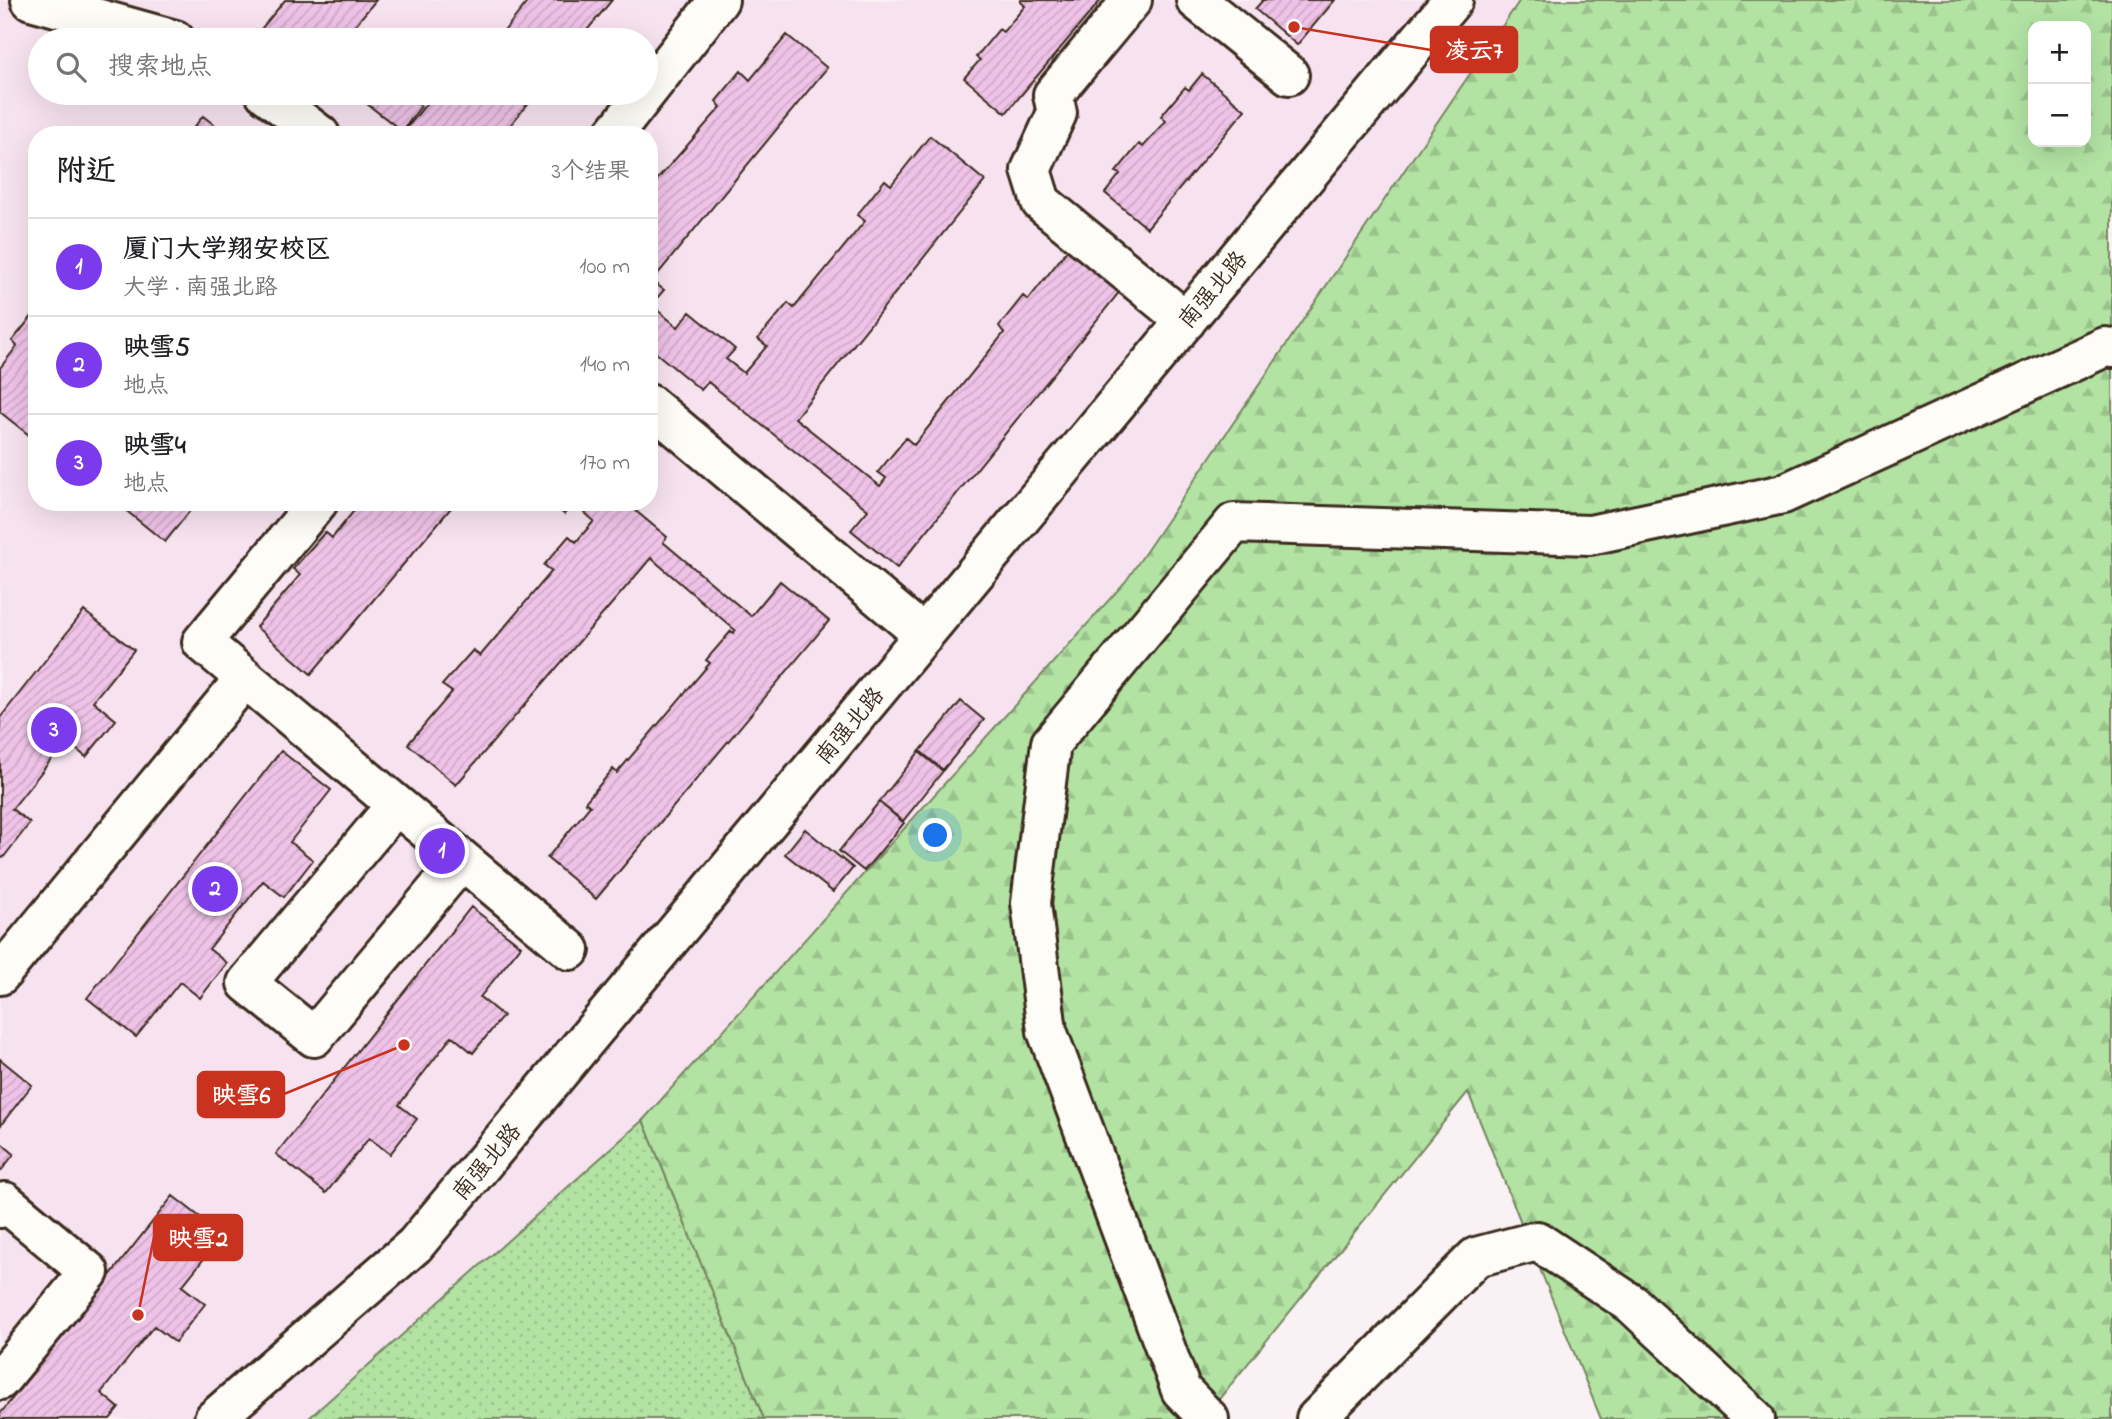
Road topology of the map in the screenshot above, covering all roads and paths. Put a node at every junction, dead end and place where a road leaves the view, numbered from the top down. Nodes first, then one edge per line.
1 (31, 0) edge
2 (719, 0) edge
3 (1132, 0) edge
4 (1196, 0) edge
5 (1453, 0) edge
6 (132, 28) edge
7 (1289, 75) dead end
8 (658, 78) edge
9 (281, 105) edge
10 (637, 105) edge
11 (308, 126) edge
12 (620, 126) edge
13 (1186, 321) junction
14 (2112, 348) edge
15 (658, 412) edge
16 (311, 511) edge
17 (924, 635) junction
18 (245, 678) junction
19 (396, 805) junction
20 (462, 860) junction
21 (570, 950) dead end
22 (0, 975) edge
23 (0, 1208) edge
24 (0, 1380) edge
25 (214, 1419) edge
26 (1209, 1419) edge
27 (1316, 1419) edge
28 (1755, 1419) edge

1 - 6 street
2 - 8 street
3 - 13 street
4 - 7 street
5 - 13 street, 南强北路
9 - 11 street
10 - 12 street
13 - 17 street, 南强北路
14 - 26 street
15 - 17 street
16 - 18 street
17 - 25 street, 南强北路
18 - 19 street
18 - 22 street
19 - 20 street
19 - 20 street
20 - 21 street
23 - 24 street
27 - 28 street

